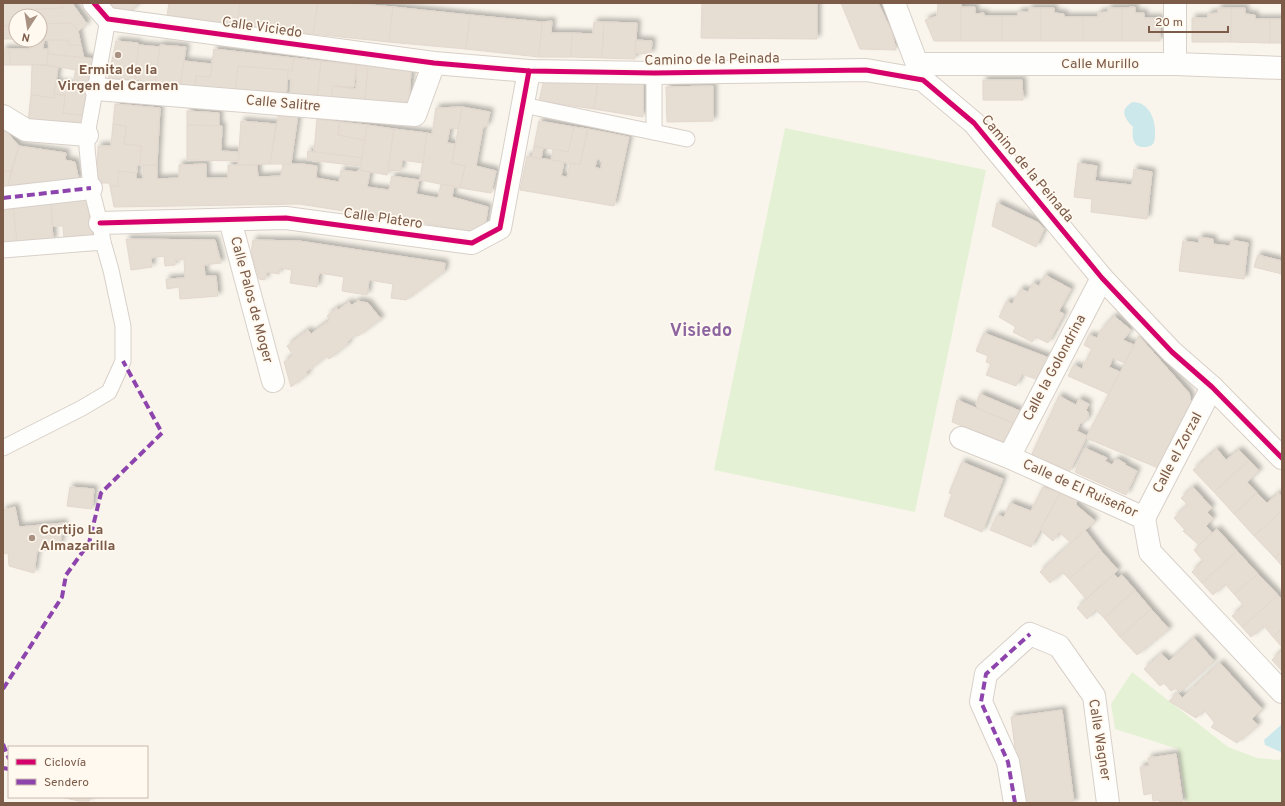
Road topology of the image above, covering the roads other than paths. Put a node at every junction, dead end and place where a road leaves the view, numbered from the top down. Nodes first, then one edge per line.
1 (894, 3) edge
2 (1175, 3) edge
3 (101, 11) edge
4 (434, 63) junction
5 (1175, 64) junction
6 (1282, 68) edge
7 (529, 71) junction
8 (920, 72) junction
9 (654, 73) junction
10 (96, 89) junction
11 (523, 105) junction
12 (3, 116) edge
13 (654, 132) junction
14 (87, 135) junction
15 (687, 139) dead end
16 (91, 188) junction
17 (3, 198) edge
18 (230, 220) junction
19 (101, 232) junction
20 (3, 250) edge
21 (1102, 278) junction
22 (273, 381) dead end
23 (1212, 387) junction
24 (961, 438) dead end
25 (3, 448) edge
26 (1009, 458) junction
27 (1282, 458) edge
28 (1144, 518) junction
29 (1282, 692) edge
30 (1015, 803) edge
31 (1108, 803) edge

1 - 8 street
2 - 5 street
3 - 4 street, Calle Viciedo
3 - 10 lane
4 - 7 street, Camino de la Peinada
4 - 10 street, Calle Salitre
5 - 6 street, Calle Murillo
5 - 8 street, Calle Murillo
7 - 9 street, Camino de la Peinada
7 - 11 street, Calle Platero
8 - 9 street, Camino de la Peinada
8 - 21 street, Camino de la Peinada
9 - 13 lane
10 - 14 lane
11 - 13 lane
11 - 18 street, Calle Platero
12 - 14 street
13 - 15 lane
14 - 16 lane
16 - 17 street
16 - 19 lane
18 - 19 street, Calle Platero
18 - 22 street, Calle Palos de Moger
19 - 20 lane
19 - 25 lane
21 - 23 street, Camino de la Peinada
21 - 26 street, Calle la Golondrina
23 - 27 street, Camino de la Peinada
23 - 28 street, Calle el Zorzal
24 - 26 street, Calle de El Ruiseñor
26 - 28 street, Calle de El Ruiseñor
28 - 29 street, Calle de El Ruiseñor
30 - 31 street, Calle Wagner

